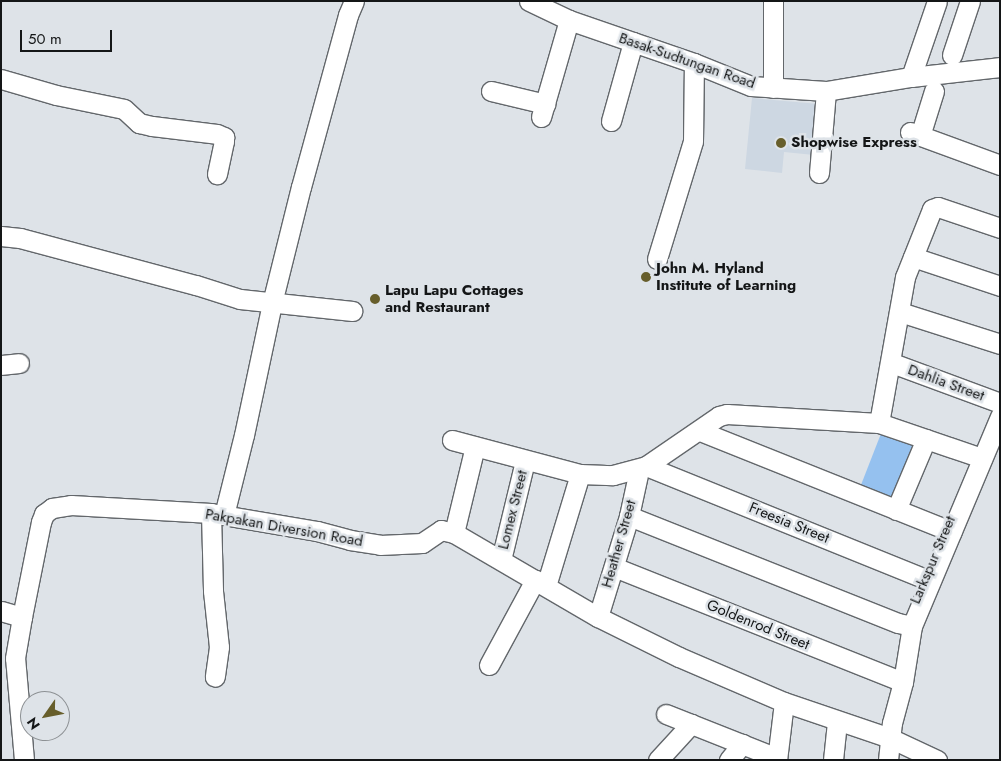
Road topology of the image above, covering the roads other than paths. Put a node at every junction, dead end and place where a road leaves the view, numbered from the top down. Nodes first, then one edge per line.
1 (354, 1) edge
2 (529, 1) edge
3 (773, 1) edge
4 (937, 1) edge
5 (970, 1) edge
6 (569, 20) junction
7 (633, 42) junction
8 (952, 55) dead end
9 (694, 63) junction
10 (1000, 67) edge
11 (911, 76) junction
12 (1, 79) edge
13 (773, 88) junction
14 (491, 91) dead end
15 (826, 91) junction
16 (934, 91) dead end
17 (611, 121) dead end
18 (999, 163) edge
19 (819, 173) dead end
20 (218, 174) dead end
21 (1000, 228) edge
22 (1, 236) edge
23 (913, 257) junction
24 (657, 259) dead end
25 (1000, 286) edge
26 (272, 303) junction
27 (352, 311) dead end
28 (900, 312) junction
29 (1000, 344) edge
30 (892, 363) junction
31 (1000, 403) edge
32 (1000, 417) edge
33 (879, 423) junction
34 (700, 431) junction
35 (926, 439) junction
36 (452, 440) dead end
37 (475, 446) junction
38 (980, 457) junction
39 (525, 461) junction
40 (642, 468) junction
41 (580, 474) junction
42 (896, 510) junction
43 (218, 514) junction
44 (629, 516) junction
45 (949, 531) junction
46 (447, 532) junction
47 (501, 560) junction
48 (614, 567) junction
49 (928, 579) junction
50 (541, 583) junction
51 (1, 611) edge
52 (22, 617) junction
53 (598, 617) junction
54 (909, 626) junction
55 (489, 664) dead end
56 (215, 677) dead end
57 (900, 681) junction
58 (784, 702) junction
59 (666, 714) dead end
60 (837, 720) junction
61 (691, 724) junction
62 (891, 731) junction
63 (742, 744) junction
64 (777, 759) edge
65 (24, 760) edge
66 (658, 760) edge
67 (729, 760) edge
68 (833, 760) edge
69 (888, 760) edge
70 (938, 760) edge

1 - 26 street
2 - 6 street, Basak-Sudtungan Road
3 - 13 street
4 - 11 street
5 - 8 street
6 - 7 street, Basak-Sudtungan Road
6 - 14 street
7 - 9 street, Basak-Sudtungan Road
7 - 17 street
9 - 13 street, Basak-Sudtungan Road
9 - 24 street
10 - 11 street, Basak-Sudtungan Road
11 - 15 street, Basak-Sudtungan Road
12 - 20 street
13 - 15 street, Basak-Sudtungan Road
15 - 19 street
16 - 18 street
21 - 23 street
22 - 26 street
23 - 25 street
23 - 28 street
26 - 27 street
26 - 43 street
28 - 29 street
28 - 30 street
30 - 31 street, Dahlia Street
30 - 33 street
31 - 38 street, Larkspur Street
32 - 38 street, Larkspur Street
33 - 34 street
33 - 35 street
34 - 40 street
34 - 42 street
35 - 38 street
35 - 42 street
36 - 37 street
37 - 39 street
37 - 46 street
38 - 45 street, Larkspur Street
39 - 41 street
39 - 47 street, Lomex Street
40 - 41 street
40 - 44 street, Heather Street
40 - 49 street, Freesia Street
41 - 50 street
42 - 45 street
43 - 46 street, Pakpakan Diversion Road
43 - 52 street, Pakpakan Diversion Road
43 - 56 street
44 - 48 street, Heather Street
44 - 54 street
45 - 49 street, Larkspur Street
46 - 47 street
47 - 50 street
48 - 53 street, Heather Street
48 - 57 street, Goldenrod Street
49 - 54 street, Larkspur Street
50 - 53 street
50 - 55 street
51 - 52 street
52 - 65 street, Pakpakan Diversion Road
53 - 58 street
54 - 57 street, Larkspur Street
57 - 62 street, Larkspur Street
58 - 60 street
58 - 64 street
59 - 61 street
60 - 62 street
60 - 68 street
61 - 63 street
61 - 66 street
62 - 69 street, Larkspur Street
62 - 70 street
63 - 64 street
63 - 67 street

